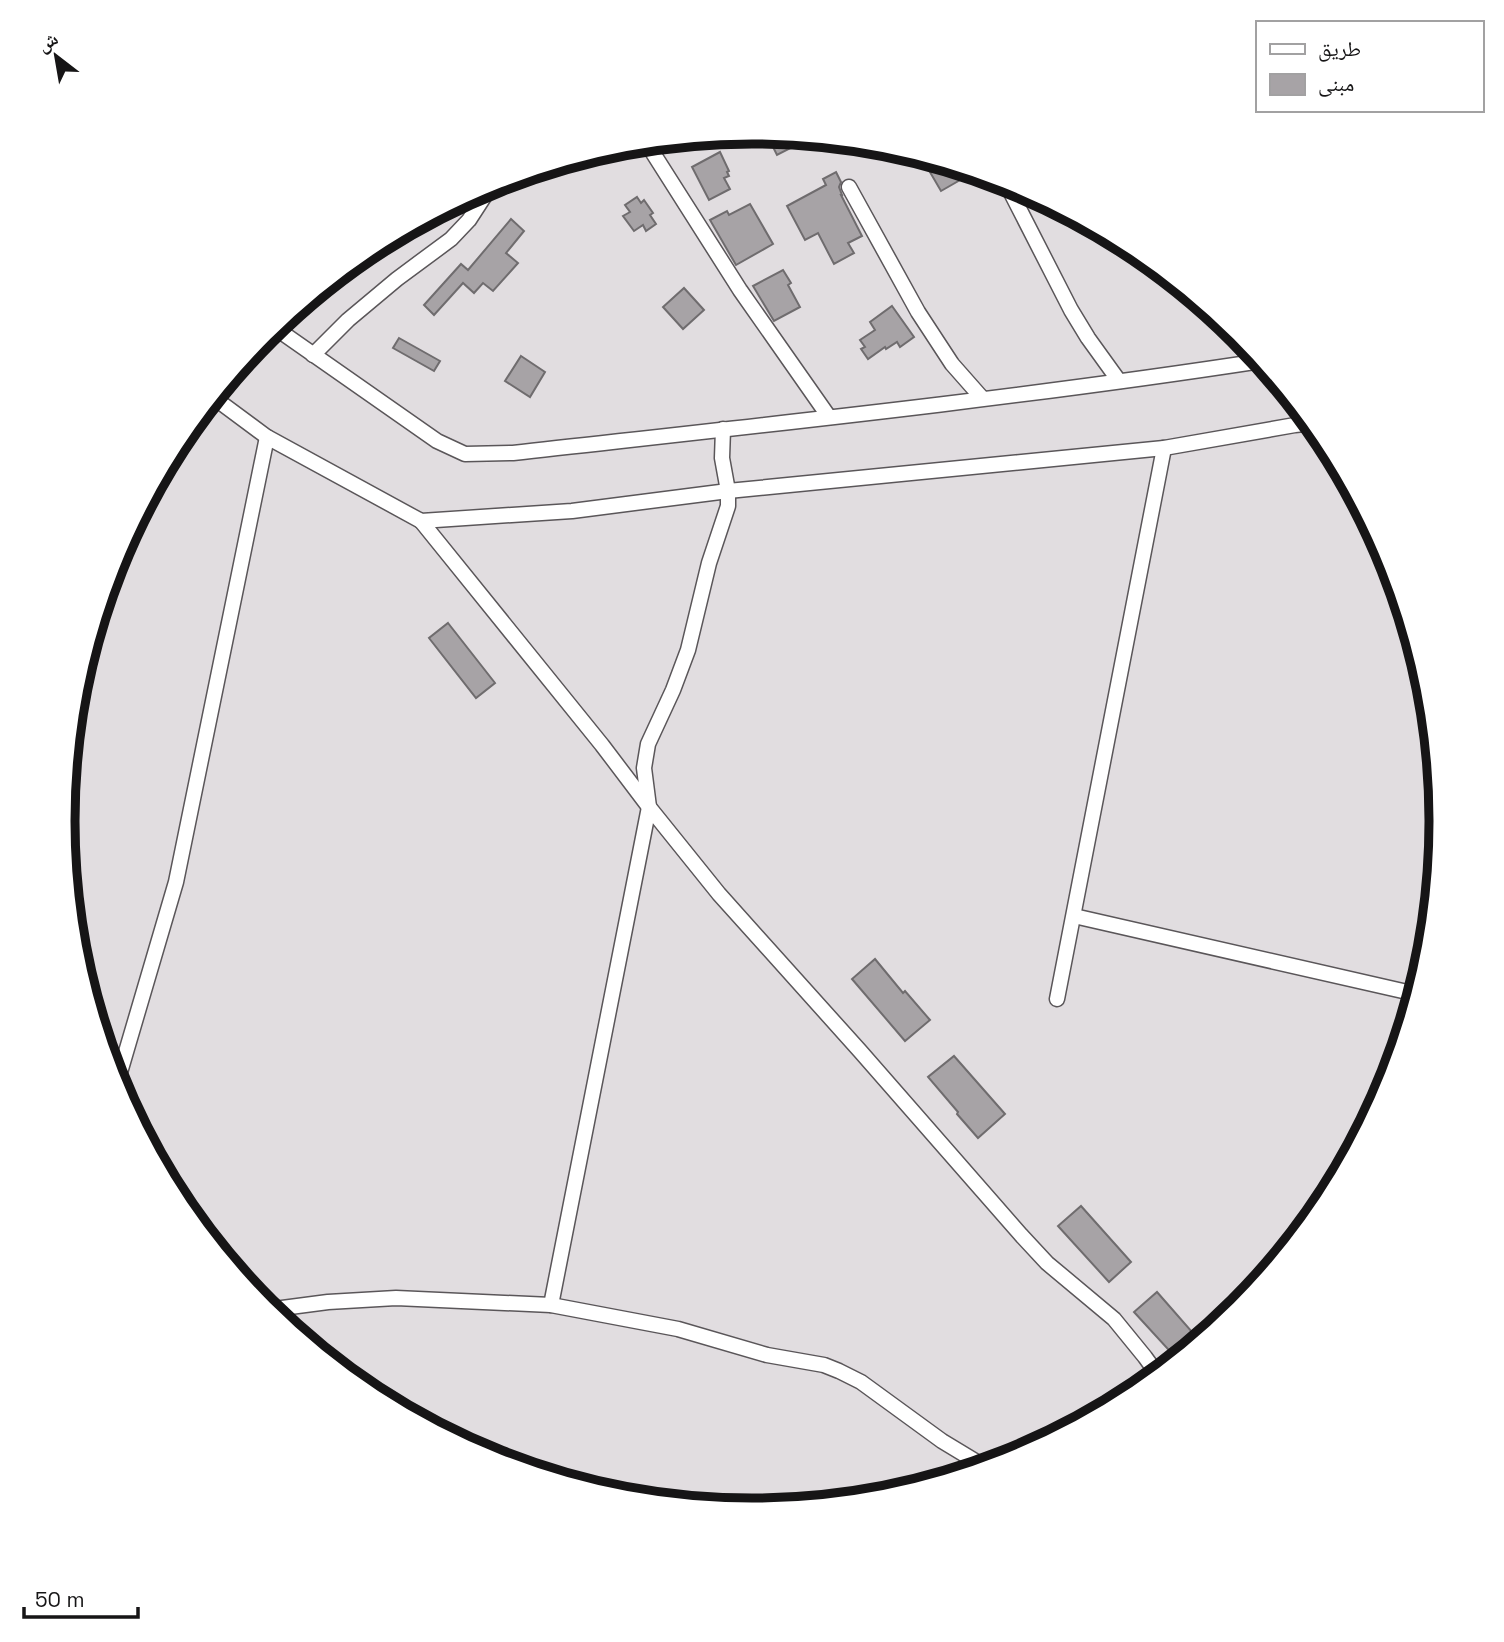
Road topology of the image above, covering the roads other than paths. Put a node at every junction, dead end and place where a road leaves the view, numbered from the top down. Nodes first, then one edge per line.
1 (652, 152) edge
2 (849, 187) dead end
3 (1013, 197) edge
4 (481, 201) edge
5 (283, 333) edge
6 (313, 355) junction
7 (1250, 363) edge
8 (1119, 382) junction
9 (982, 398) junction
10 (220, 402) edge
11 (829, 417) junction
12 (1300, 425) edge
13 (723, 429) junction
14 (267, 436) junction
15 (1164, 448) junction
16 (728, 491) junction
17 (421, 521) junction
18 (649, 807) junction
19 (1074, 916) junction
20 (1407, 992) edge
21 (1057, 999) dead end
22 (122, 1067) edge
23 (551, 1305) junction
24 (282, 1308) edge
25 (1152, 1367) edge
26 (974, 1460) edge

1 - 11 street
2 - 9 street
3 - 8 street
4 - 6 street
5 - 6 street
6 - 13 street
7 - 8 street
8 - 9 street
9 - 11 street
10 - 14 street
11 - 13 street
12 - 15 street
13 - 16 street
14 - 17 street
14 - 22 street
15 - 16 street
15 - 19 street
16 - 17 street
16 - 18 street
17 - 18 street
18 - 23 street
18 - 25 street
19 - 20 street
19 - 21 street
23 - 24 street
23 - 26 street

